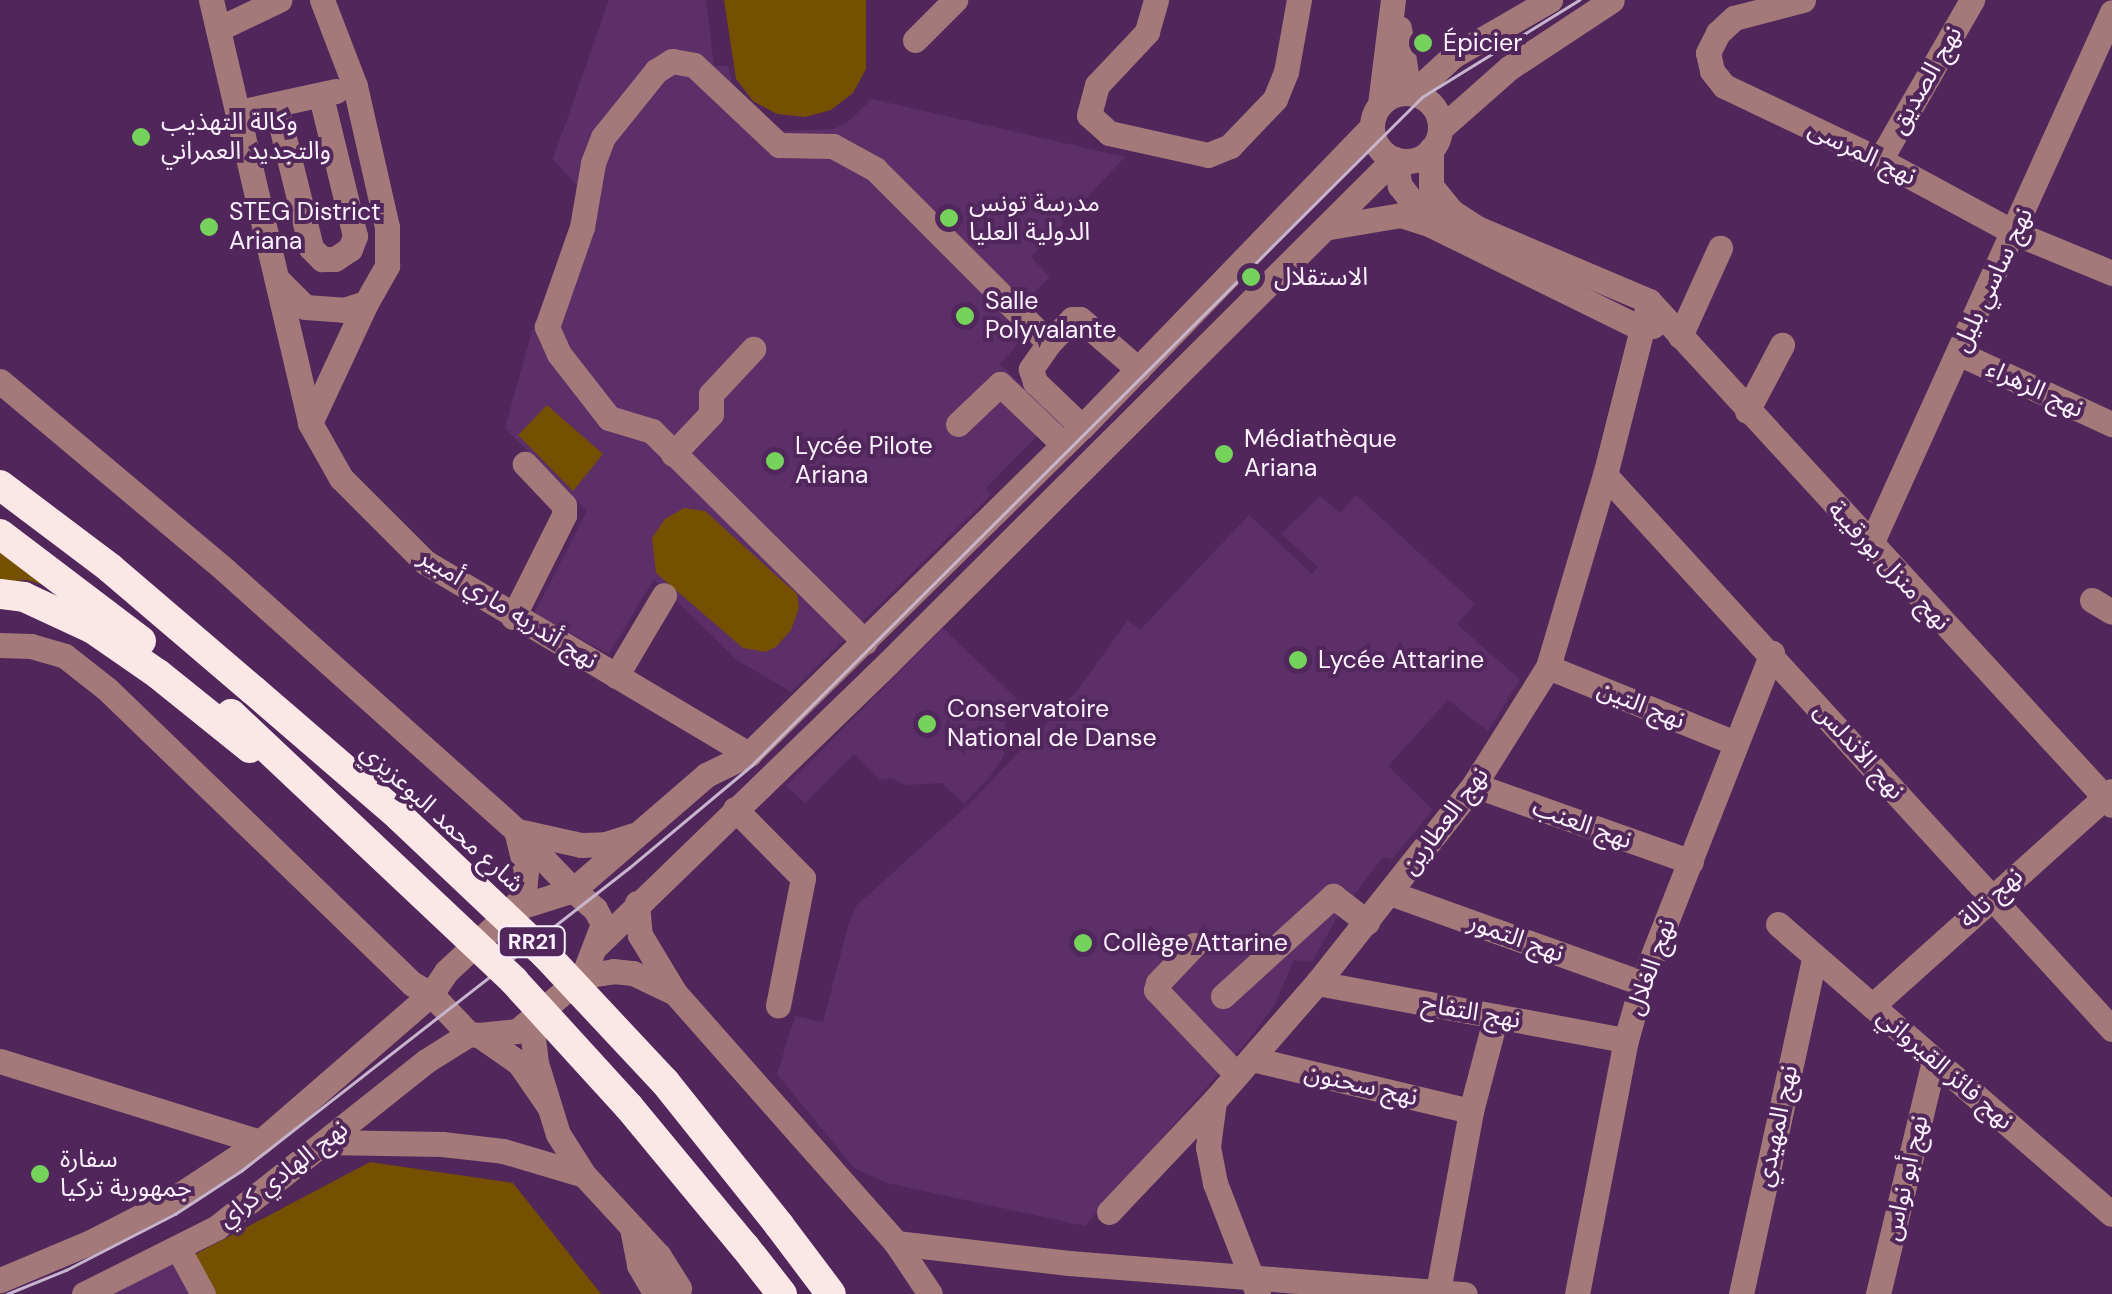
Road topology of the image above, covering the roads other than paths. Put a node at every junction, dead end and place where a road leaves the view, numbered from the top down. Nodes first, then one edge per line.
1 (211, 0) edge
2 (279, 0) edge
3 (322, 0) edge
4 (955, 0) edge
5 (1156, 0) edge
6 (1299, 0) edge
7 (1550, 0) edge
8 (1612, 0) edge
9 (1802, 0) edge
10 (1972, 0) edge
11 (1393, 2) edge
12 (2112, 12) edge
13 (218, 30) junction
14 (915, 40) dead end
15 (2106, 43) edge
16 (355, 86) junction
17 (1411, 93) junction
18 (321, 96) junction
19 (276, 105) junction
20 (239, 112) junction
21 (1376, 116) junction
22 (1436, 139) junction
23 (1394, 159) junction
24 (1880, 160) junction
25 (1431, 225) junction
26 (1328, 227) junction
27 (2015, 233) junction
28 (1720, 248) dead end
29 (2112, 274) edge
30 (274, 276) junction
31 (1648, 302) junction
32 (366, 303) junction
33 (1640, 328) junction
34 (1674, 330) junction
35 (1049, 343) junction
36 (1782, 345) dead end
37 (753, 349) dead end
38 (1958, 353) junction
39 (1138, 369) junction
40 (0, 381) edge
41 (1748, 411) junction
42 (310, 423) junction
43 (958, 424) dead end
44 (2112, 424) edge
45 (1073, 436) junction
46 (673, 454) junction
47 (526, 464) dead end
48 (0, 472) edge
49 (1604, 475) junction
50 (0, 484) edge
51 (0, 534) edge
52 (1870, 546) junction
53 (110, 568) junction
54 (0, 594) edge
55 (664, 595) dead end
56 (513, 617) junction
57 (865, 642) junction
58 (0, 645) edge
59 (1772, 654) junction
60 (1548, 666) junction
61 (616, 676) junction
62 (229, 722) junction
63 (706, 729) junction
64 (1735, 743) junction
65 (749, 754) junction
66 (706, 775) junction
67 (1474, 785) junction
68 (2109, 798) edge
69 (735, 809) junction
70 (654, 822) junction
71 (516, 830) junction
72 (1691, 862) junction
73 (573, 890) junction
74 (1390, 893) junction
75 (1991, 897) junction
76 (636, 903) junction
77 (513, 908) junction
78 (1367, 922) junction
79 (1778, 924) dead end
80 (597, 945) junction
81 (1194, 945) dead end
82 (1814, 958) junction
83 (583, 976) junction
84 (1317, 983) junction
85 (1642, 983) junction
86 (675, 993) junction
87 (431, 994) junction
88 (1223, 996) dead end
89 (778, 1006) dead end
90 (1872, 1006) junction
91 (1496, 1016) junction
92 (531, 1022) junction
93 (2112, 1029) edge
94 (474, 1034) junction
95 (1626, 1040) junction
96 (1934, 1061) junction
97 (0, 1062) edge
98 (1244, 1067) junction
99 (1214, 1101) junction
100 (548, 1105) junction
101 (1471, 1111) junction
102 (260, 1142) junction
103 (324, 1142) junction
104 (584, 1174) junction
105 (1109, 1212) dead end
106 (2112, 1214) edge
107 (896, 1243) junction
108 (179, 1250) junction
109 (0, 1280) edge
110 (1255, 1285) edge
111 (1438, 1290) junction
112 (669, 1292) edge
113 (84, 1294) edge
114 (203, 1294) edge
115 (782, 1294) edge
116 (831, 1294) edge
117 (930, 1294) edge
118 (1465, 1294) edge
119 (1577, 1294) edge
120 (1741, 1294) edge
121 (1878, 1294) edge

1 - 13 street, نهج أندريه ماري أمبير
2 - 13 street
3 - 16 street
4 - 14 street
5 - 6 street
7 - 17 street
8 - 22 street
9 - 24 street, نهج المرسى
10 - 24 street, نهج الصديق
11 - 17 street
11 - 21 street
12 - 15 street, نهج ساسي بليل
13 - 20 street, نهج أندريه ماري أمبير
15 - 27 street, نهج ساسي بليل
16 - 18 street
16 - 32 street
17 - 21 street
17 - 22 street
18 - 19 street
18 - 19 street
19 - 20 street
20 - 30 street, نهج أندريه ماري أمبير
21 - 23 street
21 - 39 street
22 - 23 street
22 - 31 street
23 - 25 street
23 - 26 street, نهج الهادي كراي
24 - 27 street, نهج المرسى
25 - 26 street
25 - 33 street
26 - 69 street, نهج الهادي كراي
27 - 29 street, نهج المرسى
27 - 38 street, نهج ساسي بليل
28 - 34 street
30 - 32 street
30 - 42 street, نهج أندريه ماري أمبير
31 - 33 street, نهج العطارين
31 - 34 street, نهج منزل بورقيبة
32 - 42 street
33 - 34 street
33 - 49 street, نهج العطارين
34 - 41 street, نهج منزل بورقيبة
35 - 39 street
35 - 45 street
35 - 46 street
36 - 41 street
37 - 46 street
38 - 44 street, نهج الزهراء
38 - 52 street, نهج ساسي بليل
39 - 45 street
40 - 71 street
41 - 52 street, نهج منزل بورقيبة
42 - 56 street, نهج أندريه ماري أمبير
43 - 45 street
45 - 57 street
46 - 57 street
47 - 56 street
48 - 53 highway
49 - 59 street, نهج الأندلس
49 - 60 street, نهج العطارين
50 - 53 highway, شارع محمد البوعزيزي / RR21
51 - 62 highway, RR21
52 - 68 street, نهج منزل بورقيبة
53 - 116 highway, شارع محمد البوعزيزي / RR21, bridge
54 - 62 highway
55 - 61 street
56 - 61 street, نهج أندريه ماري أمبير
57 - 65 street
58 - 87 street
59 - 64 street, نهج الغلال
59 - 75 street, نهج الأندلس
60 - 64 street, نهج التين
60 - 67 street, نهج العطارين
61 - 63 street, نهج أندريه ماري أمبير
62 - 115 highway, RR21, bridge
63 - 65 street, نهج أندريه ماري أمبير
63 - 66 street
64 - 72 street, نهج الغلال
65 - 66 street
66 - 70 street
67 - 72 street, نهج العنب
67 - 74 street, نهج العطارين
68 - 75 street, نهج تالة
69 - 76 street, نهج الهادي كراي
69 - 89 street
70 - 71 street
70 - 73 street
71 - 73 street
71 - 77 street
72 - 85 street, نهج الغلال
73 - 77 street
73 - 80 street
74 - 78 street, نهج العطارين
74 - 85 street, نهج التمور
75 - 90 street, نهج تالة
75 - 93 street, نهج الأندلس
76 - 80 street, نهج الهادي كراي
76 - 86 street
77 - 87 street
78 - 84 street, نهج العطارين
78 - 88 street
79 - 82 street, نهج فائز القيرواني
80 - 83 street, نهج الهادي كراي
81 - 98 street
82 - 90 street, نهج فائز القيرواني
82 - 120 street, نهج المهيدي
83 - 86 street
83 - 92 street, نهج الهادي كراي
84 - 91 street, نهج التفاح
84 - 98 street, نهج العطارين
85 - 95 street, نهج الغلال
86 - 107 street
87 - 94 street
87 - 102 street, نهج الهادي كراي
90 - 96 street, نهج فائز القيرواني
91 - 95 street, نهج التفاح
91 - 101 street
92 - 94 street, نهج الهادي كراي
92 - 100 street
94 - 100 street
94 - 103 street, نهج الهادي كراي
95 - 119 street, نهج الغلال
96 - 106 street, نهج فائز القيرواني
96 - 121 street, نهج أبو نواس
97 - 102 street
98 - 99 street, نهج العطارين
98 - 101 street, نهج سحنون
99 - 105 street, نهج العطارين
99 - 110 street
100 - 104 street
101 - 111 street
102 - 109 street, نهج الهادي كراي
103 - 104 street
103 - 108 street, نهج الهادي كراي
104 - 112 street
107 - 110 street
107 - 117 street
108 - 113 street, نهج الهادي كراي
108 - 114 street
110 - 111 street
111 - 118 street

